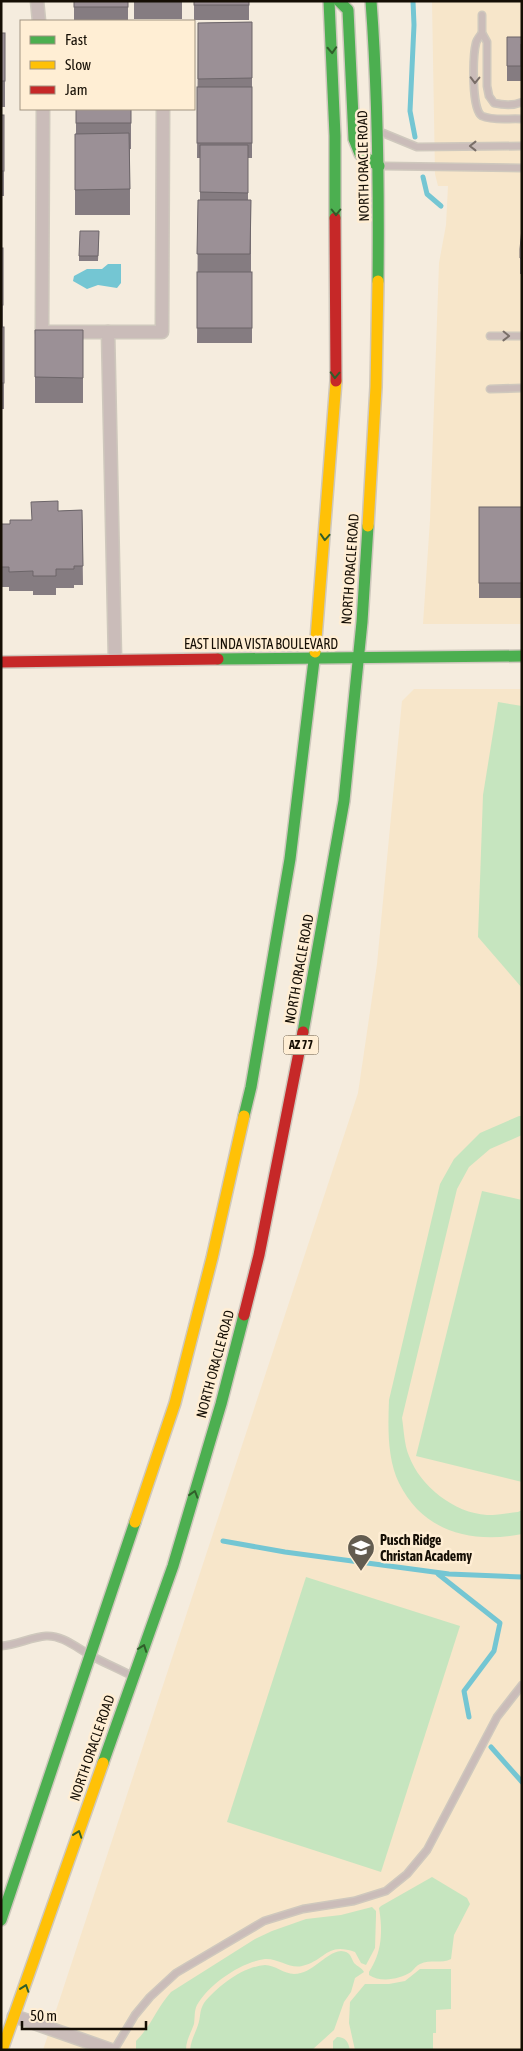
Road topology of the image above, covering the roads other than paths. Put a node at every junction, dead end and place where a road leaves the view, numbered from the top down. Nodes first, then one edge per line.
1 (37, 1) edge
2 (329, 1) edge
3 (339, 1) edge
4 (371, 1) edge
5 (482, 15) dead end
6 (39, 20) edge
7 (482, 33) junction
8 (522, 102) edge
9 (43, 110) edge
10 (162, 110) edge
11 (522, 119) edge
12 (378, 132) junction
13 (522, 146) edge
14 (379, 166) junction
15 (522, 168) edge
16 (108, 332) junction
17 (490, 336) dead end
18 (522, 336) edge
19 (522, 388) edge
20 (490, 389) dead end
21 (522, 656) edge
22 (359, 658) junction
23 (115, 659) junction
24 (315, 659) junction
25 (1, 662) edge
26 (1, 1646) edge
27 (91, 1656) junction
28 (133, 1676) junction
29 (522, 1684) edge
30 (1, 1920) edge
31 (14, 2016) junction
32 (2, 2050) edge
33 (112, 2050) edge

1 - 6 street
2 -> 24 main road, NORTH ORACLE ROAD
3 - 14 main road
4 - 12 main road, NORTH ORACLE ROAD / AZ 77
5 - 7 lane
7 - 8 lane
7 -> 11 lane
9 - 16 street
10 - 16 street
13 -> 12 lane
12 - 14 main road, NORTH ORACLE ROAD / AZ 77
14 - 15 lane
14 - 22 main road, NORTH ORACLE ROAD / AZ 77
16 - 23 street
17 -> 18 lane
19 - 20 lane
21 - 22 main road, EAST LINDA VISTA BOULEVARD
22 - 24 main road, EAST LINDA VISTA BOULEVARD
28 -> 22 main road, NORTH ORACLE ROAD / AZ 77
23 - 24 main road, EAST LINDA VISTA BOULEVARD
23 - 25 main road, EAST LINDA VISTA BOULEVARD
24 - 27 main road, NORTH ORACLE ROAD
26 - 27 lane
27 - 28 lane
27 - 30 main road, NORTH ORACLE ROAD
31 -> 28 main road, NORTH ORACLE ROAD / AZ 77
29 - 33 lane
31 - 32 main road, NORTH ORACLE ROAD / AZ 77
31 - 33 street

